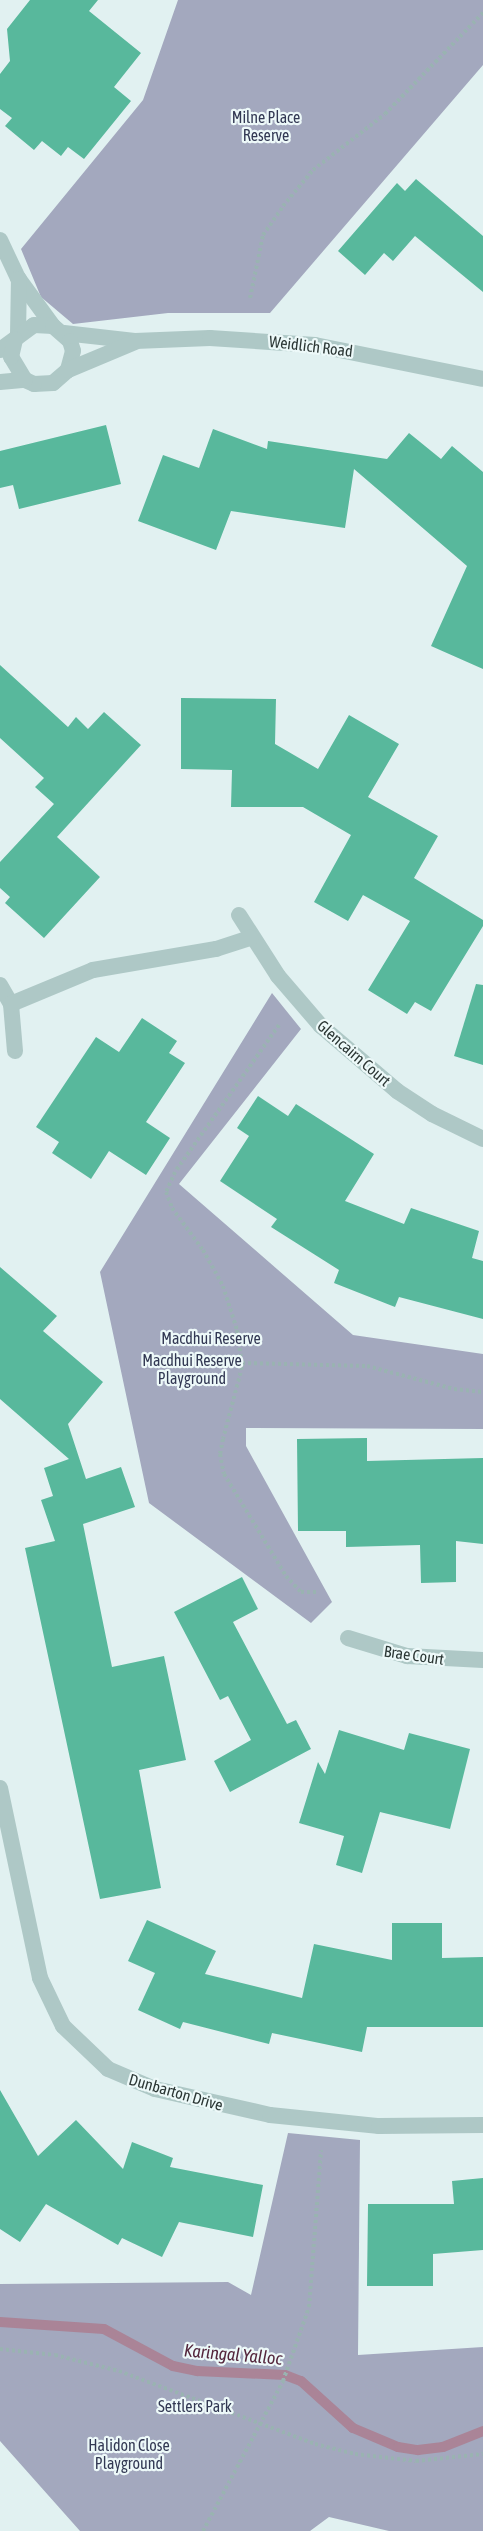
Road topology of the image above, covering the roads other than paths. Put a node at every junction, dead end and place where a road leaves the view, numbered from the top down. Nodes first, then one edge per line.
1 (0, 240) edge
2 (18, 278) junction
3 (58, 329) junction
4 (17, 337) junction
5 (135, 341) junction
6 (0, 350) edge
7 (68, 370) junction
8 (483, 379) edge
9 (25, 380) junction
10 (0, 381) edge
11 (239, 915) dead end
12 (250, 938) junction
13 (0, 985) edge
14 (11, 1004) junction
15 (15, 1050) dead end
16 (483, 1139) edge
17 (348, 1638) dead end
18 (483, 1660) edge
19 (0, 1788) edge
20 (483, 2125) edge

1 - 2 street
2 - 3 street
2 - 4 street
3 - 4 street
3 - 5 street, Weidlich Road
3 - 7 street
4 - 6 street
4 - 9 street
5 - 7 street, Weidlich Road
5 - 8 street, Weidlich Road
7 - 9 street
9 - 10 street
11 - 12 street, Glencairn Court
12 - 14 street
12 - 16 street, Glencairn Court
13 - 14 street
14 - 15 street
17 - 18 street, Brae Court
19 - 20 street, Dunbarton Drive

